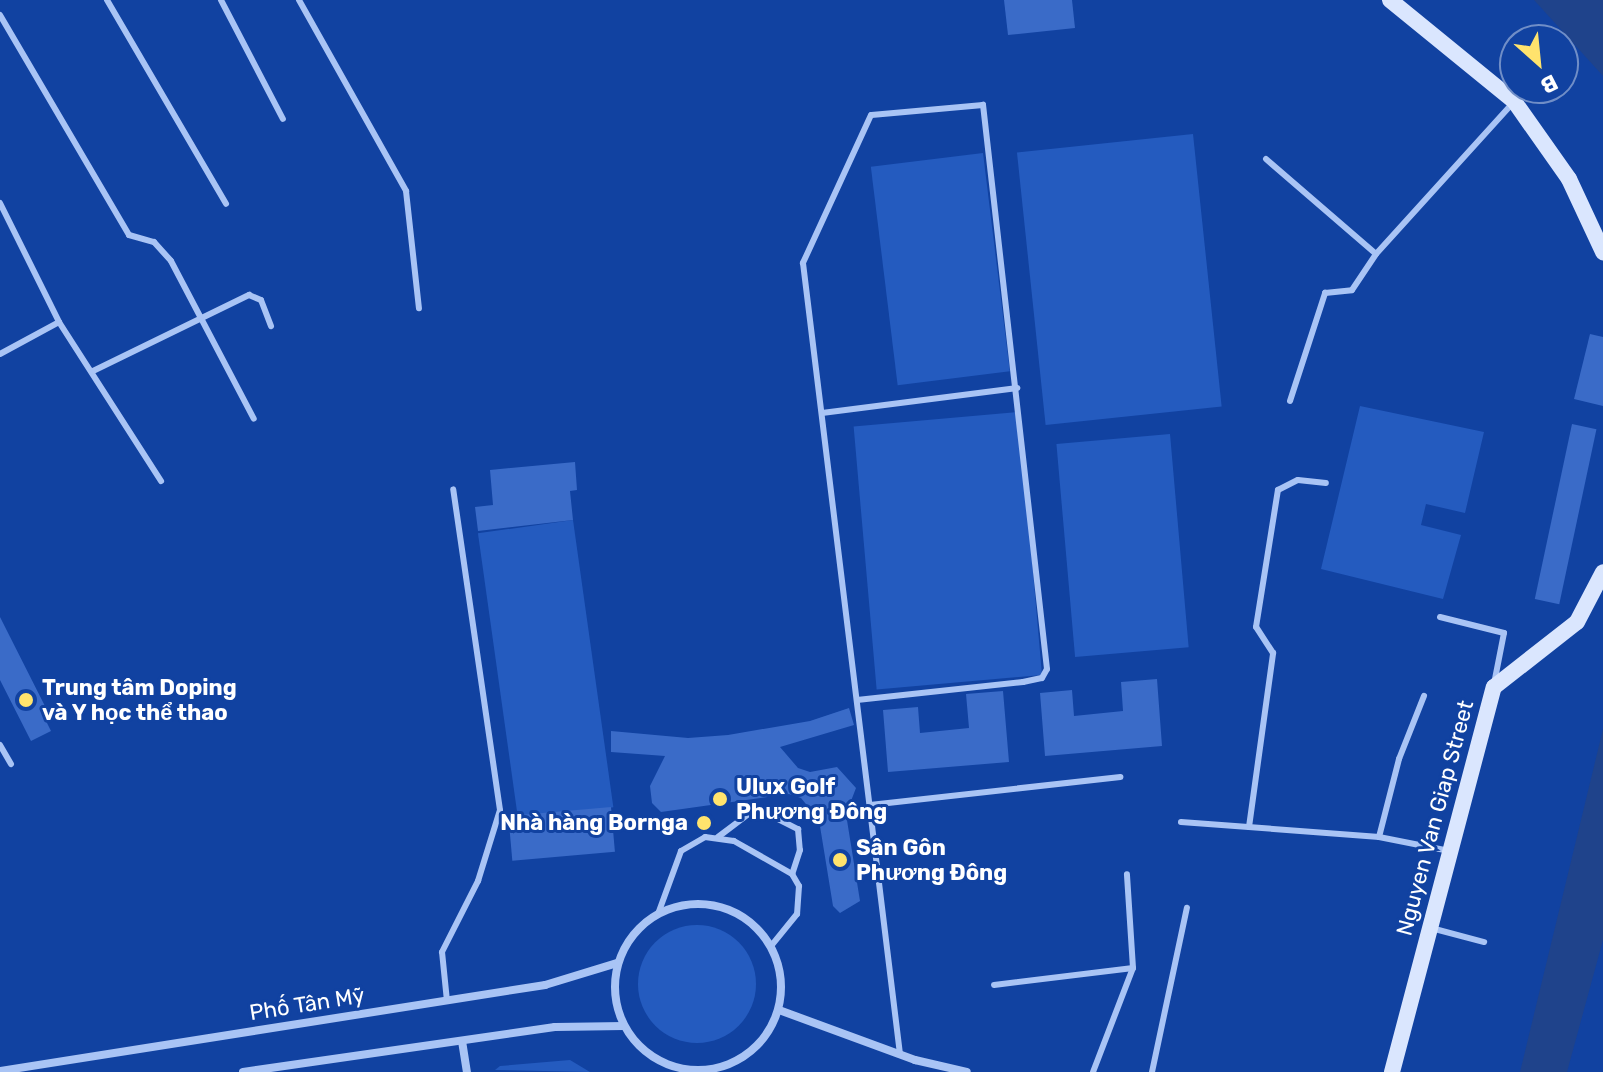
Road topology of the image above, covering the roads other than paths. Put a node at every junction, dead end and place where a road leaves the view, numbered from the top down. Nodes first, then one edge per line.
1 (107, 0) edge
2 (221, 0) edge
3 (299, 0) edge
4 (1390, 0) edge
5 (0, 15) edge
6 (1499, 89) edge
7 (1511, 104) edge
8 (1516, 104) edge
9 (283, 119) dead end
10 (1266, 159) dead end
11 (0, 203) edge
12 (226, 204) dead end
13 (1603, 252) edge
14 (1376, 254) junction
15 (419, 308) dead end
16 (199, 316) junction
17 (59, 322) junction
18 (271, 326) dead end
19 (0, 354) edge
20 (93, 371) junction
21 (1017, 388) junction
22 (1290, 401) dead end
23 (822, 413) junction
24 (254, 419) dead end
25 (161, 481) dead end
26 (1326, 483) dead end
27 (453, 489) dead end
28 (1603, 572) edge
29 (1440, 617) dead end
30 (1494, 687) junction
31 (1424, 696) dead end
32 (857, 700) junction
33 (0, 745) edge
34 (11, 764) dead end
35 (1120, 777) dead end
36 (870, 805) junction
37 (1181, 822) dead end
38 (1249, 827) junction
39 (718, 837) junction
40 (1379, 837) junction
41 (1453, 852) junction
42 (792, 874) junction
43 (1127, 874) dead end
44 (1187, 908) dead end
45 (658, 914) junction
46 (1427, 927) junction
47 (1484, 942) dead end
48 (771, 946) junction
49 (617, 963) junction
50 (1133, 968) junction
51 (994, 985) dead end
52 (447, 1001) junction
53 (779, 1010) junction
54 (624, 1026) junction
55 (462, 1041) junction
56 (900, 1054) junction
57 (0, 1071) edge
58 (243, 1072) edge
59 (467, 1072) edge
60 (967, 1072) edge
61 (1093, 1072) edge
62 (1152, 1072) edge
63 (1392, 1072) edge

1 - 12 lane
2 - 9 lane
3 - 15 lane
4 - 6 street
5 - 16 lane
7 - 14 lane
8 - 13 street
10 - 14 lane
11 - 17 lane
14 - 22 lane
16 - 18 lane
16 - 20 lane
16 - 24 lane
17 - 19 lane
17 - 20 lane
20 - 25 lane
21 - 23 lane
21 - 23 lane
21 - 32 lane
23 - 32 lane
26 - 38 lane
27 - 52 lane
28 - 30 street, Nguyen Van Giap Street
29 - 30 lane
30 - 41 street, Nguyen Van Giap Street
31 - 40 lane
32 - 36 lane
33 - 34 lane
35 - 36 lane
36 - 56 lane
37 - 38 lane
38 - 40 lane
39 - 42 lane
39 - 42 lane
39 - 45 lane
40 - 41 lane
41 - 46 street, Nguyen Van Giap Street
42 - 48 lane
43 - 50 lane
44 - 62 lane
45 - 48 street
45 - 49 street
46 - 47 lane
46 - 63 street, Nguyen Van Giap Street
48 - 53 street
49 - 52 street, Phố Tân Mỹ
49 - 54 street
50 - 51 lane
50 - 61 lane
52 - 57 street, Phố Tân Mỹ
53 - 54 street
53 - 56 street
54 - 55 street
55 - 58 street
55 - 59 street
56 - 60 street

